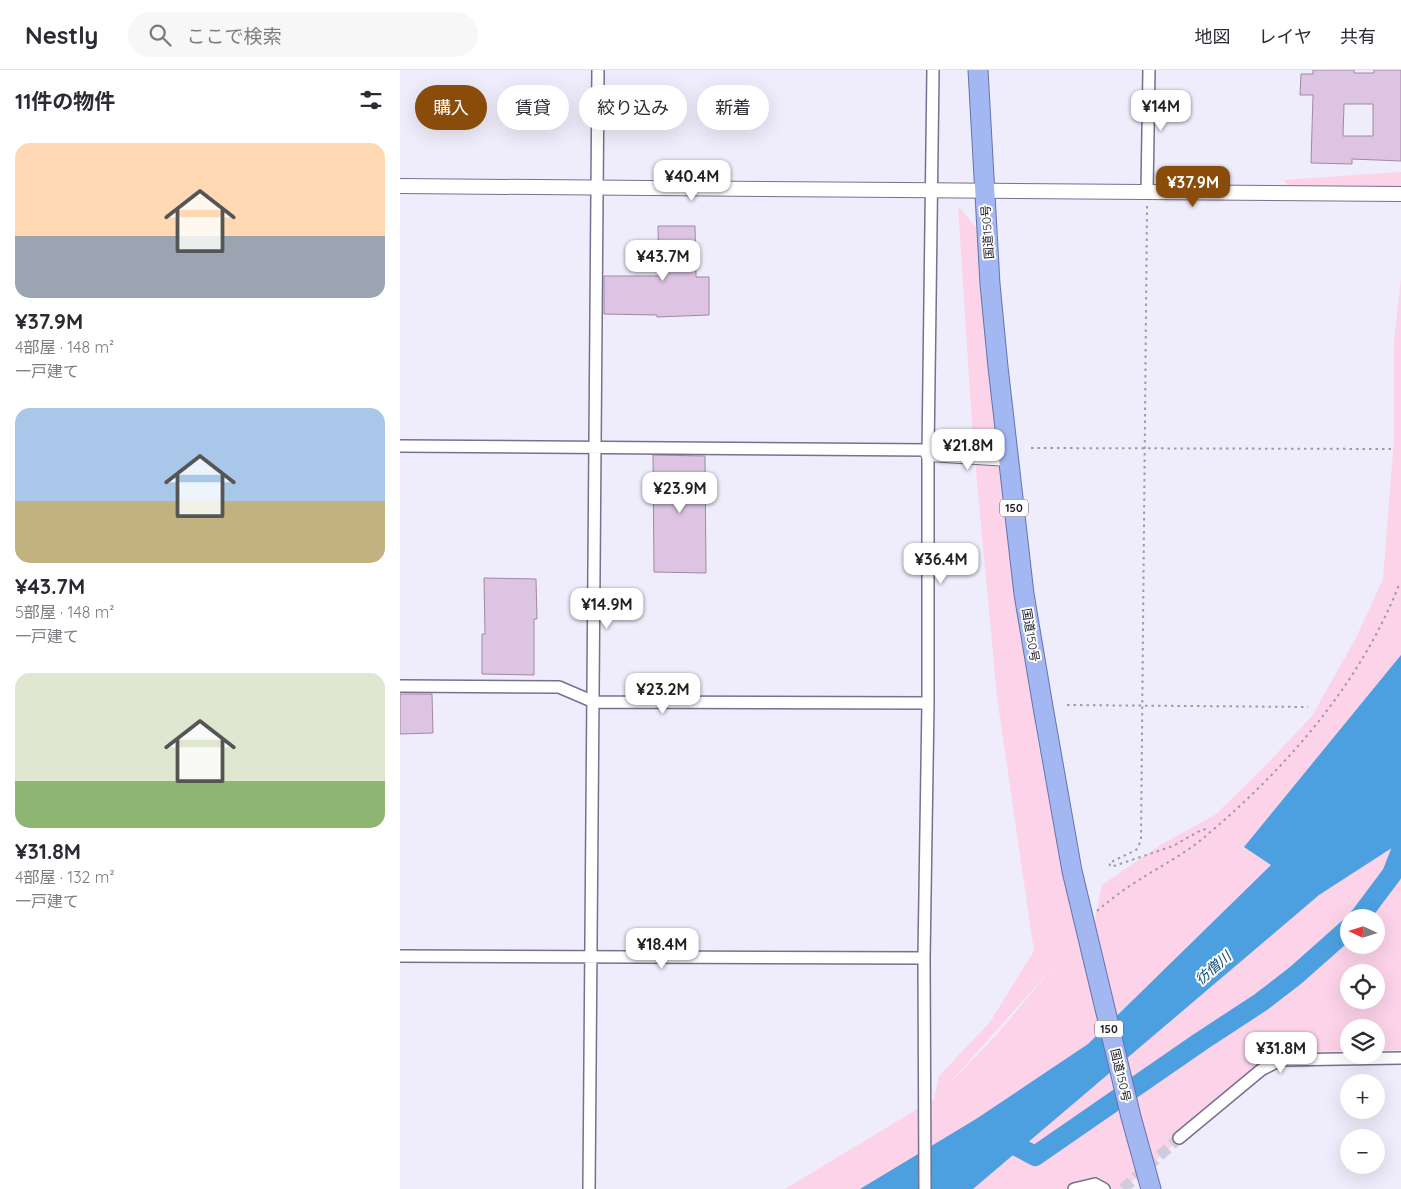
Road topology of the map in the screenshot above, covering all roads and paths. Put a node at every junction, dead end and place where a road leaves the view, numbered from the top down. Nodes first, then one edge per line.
1 (598, 70) edge
2 (933, 70) edge
3 (978, 70) edge
4 (1149, 70) edge
5 (400, 186) edge
6 (598, 187) junction
7 (932, 190) junction
8 (985, 192) junction
9 (1147, 194) junction
10 (1401, 194) edge
11 (400, 446) edge
12 (596, 447) junction
13 (1031, 448) dead end
14 (1145, 448) junction
15 (1394, 449) dead end
16 (928, 452) junction
17 (1009, 459) junction
18 (1400, 585) dead end
19 (400, 686) edge
20 (594, 702) junction
21 (928, 703) junction
22 (1068, 705) dead end
23 (1143, 705) junction
24 (1308, 707) dead end
25 (1210, 832) junction
26 (1084, 921) junction
27 (400, 956) edge
28 (592, 957) junction
29 (924, 958) junction
30 (1401, 1058) edge
31 (1179, 1138) tunnel mouth
32 (589, 1189) edge
33 (924, 1189) edge
34 (1074, 1189) edge
35 (1104, 1189) edge
36 (1151, 1189) edge

1 - 6 street
2 - 7 street
3 - 8 highway, 国道150号 / 150
4 - 9 street
5 - 6 street
6 - 7 street
6 - 12 street
7 - 8 street
7 - 16 street
8 - 9 street
8 - 17 highway, 国道150号 / 150
9 - 10 street
9 - 14 path
11 - 12 street
12 - 16 street
12 - 20 street
13 - 14 path
14 - 15 path
14 - 23 path
16 - 17 street
16 - 21 street
17 - 26 highway, 国道150号 / 150
18 - 25 path
19 - 20 street
20 - 21 street
20 - 28 street
21 - 29 street
22 - 23 path
23 - 24 path
23 - 25 path
25 - 26 path
26 - 36 highway, 国道150号 / 150
27 - 28 street
28 - 29 street
28 - 32 street
29 - 33 street
30 - 31 street
34 - 35 street

